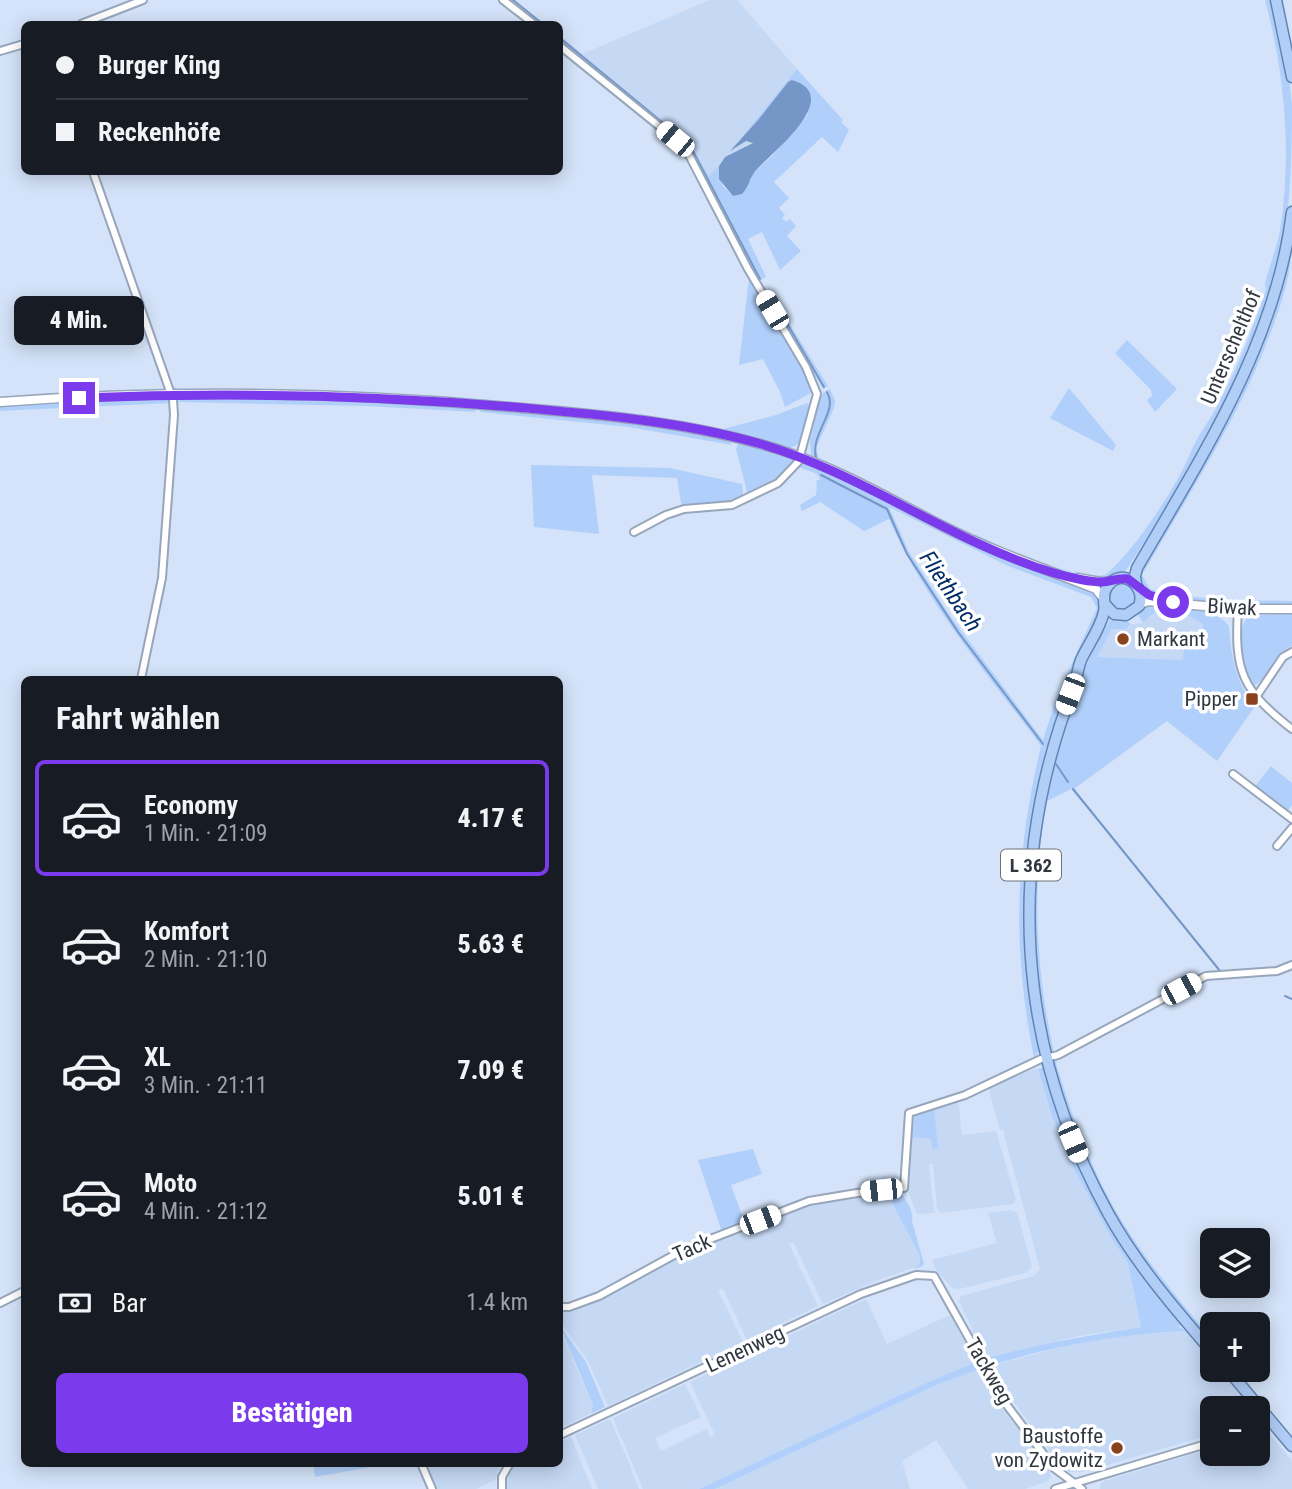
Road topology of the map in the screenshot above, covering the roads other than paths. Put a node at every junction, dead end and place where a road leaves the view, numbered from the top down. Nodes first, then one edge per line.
1 (142, 0) edge
2 (503, 0) edge
3 (1276, 0) edge
4 (89, 21) edge
5 (530, 21) edge
6 (21, 45) edge
7 (563, 48) edge
8 (0, 51) edge
9 (1292, 77) edge
10 (94, 175) edge
11 (1292, 212) edge
12 (171, 394) junction
13 (0, 402) edge
14 (799, 459) junction
15 (1182, 488) junction
16 (634, 532) dead end
17 (1055, 573) junction
18 (1115, 580) junction
19 (1138, 587) junction
20 (1104, 601) junction
21 (1173, 602) junction
22 (1140, 604) junction
23 (1238, 609) junction
24 (1292, 609) edge
25 (1114, 614) junction
26 (1292, 652) edge
27 (142, 676) edge
28 (1077, 677) junction
29 (1256, 697) junction
30 (1292, 729) edge
31 (1233, 774) dead end
32 (1292, 819) edge
33 (1292, 828) edge
34 (1277, 846) dead end
35 (1292, 965) edge
36 (1044, 1059) junction
37 (934, 1276) joint
38 (21, 1292) edge
39 (0, 1303) edge
40 (563, 1307) edge
41 (1200, 1337) edge
42 (1237, 1382) edge
43 (563, 1434) edge
44 (1200, 1446) edge
45 (1292, 1446) edge
46 (423, 1467) edge
47 (508, 1467) edge
48 (1073, 1484) junction
49 (432, 1489) edge
50 (502, 1489) edge
51 (1055, 1489) edge
52 (1082, 1489) edge

1 - 4 street
2 - 5 street
3 - 9 main road
6 - 8 street
7 - 14 street
10 - 12 street
11 - 15 main road, Unterschelthof
12 - 13 street
12 - 14 street
12 - 27 street
14 - 16 street
14 - 17 street
15 - 18 main road, Unterschelthof
15 - 19 main road, Unterschelthof
17 - 18 street
17 - 20 street
18 - 19 main road
18 - 20 main road
19 - 21 street, Biwak
19 - 22 main road
20 - 25 main road
20 - 28 main road, L 362
21 - 22 street, Biwak
21 - 23 street, Biwak
22 - 25 main road
23 - 24 street, Biwak
23 - 29 street
25 - 28 main road, L 362
26 - 29 street
28 - 36 main road, L 362
29 - 30 street
31 - 32 street
33 - 34 street
35 - 36 street
36 - 40 street, Tack
36 - 41 main road, L 362
37 - 43 street, Lenenweg
37 - 48 street, Tackweg
38 - 39 street
42 - 45 main road
44 - 48 street
46 - 49 street
47 - 50 street
48 - 51 street
48 - 52 street, Tackweg

